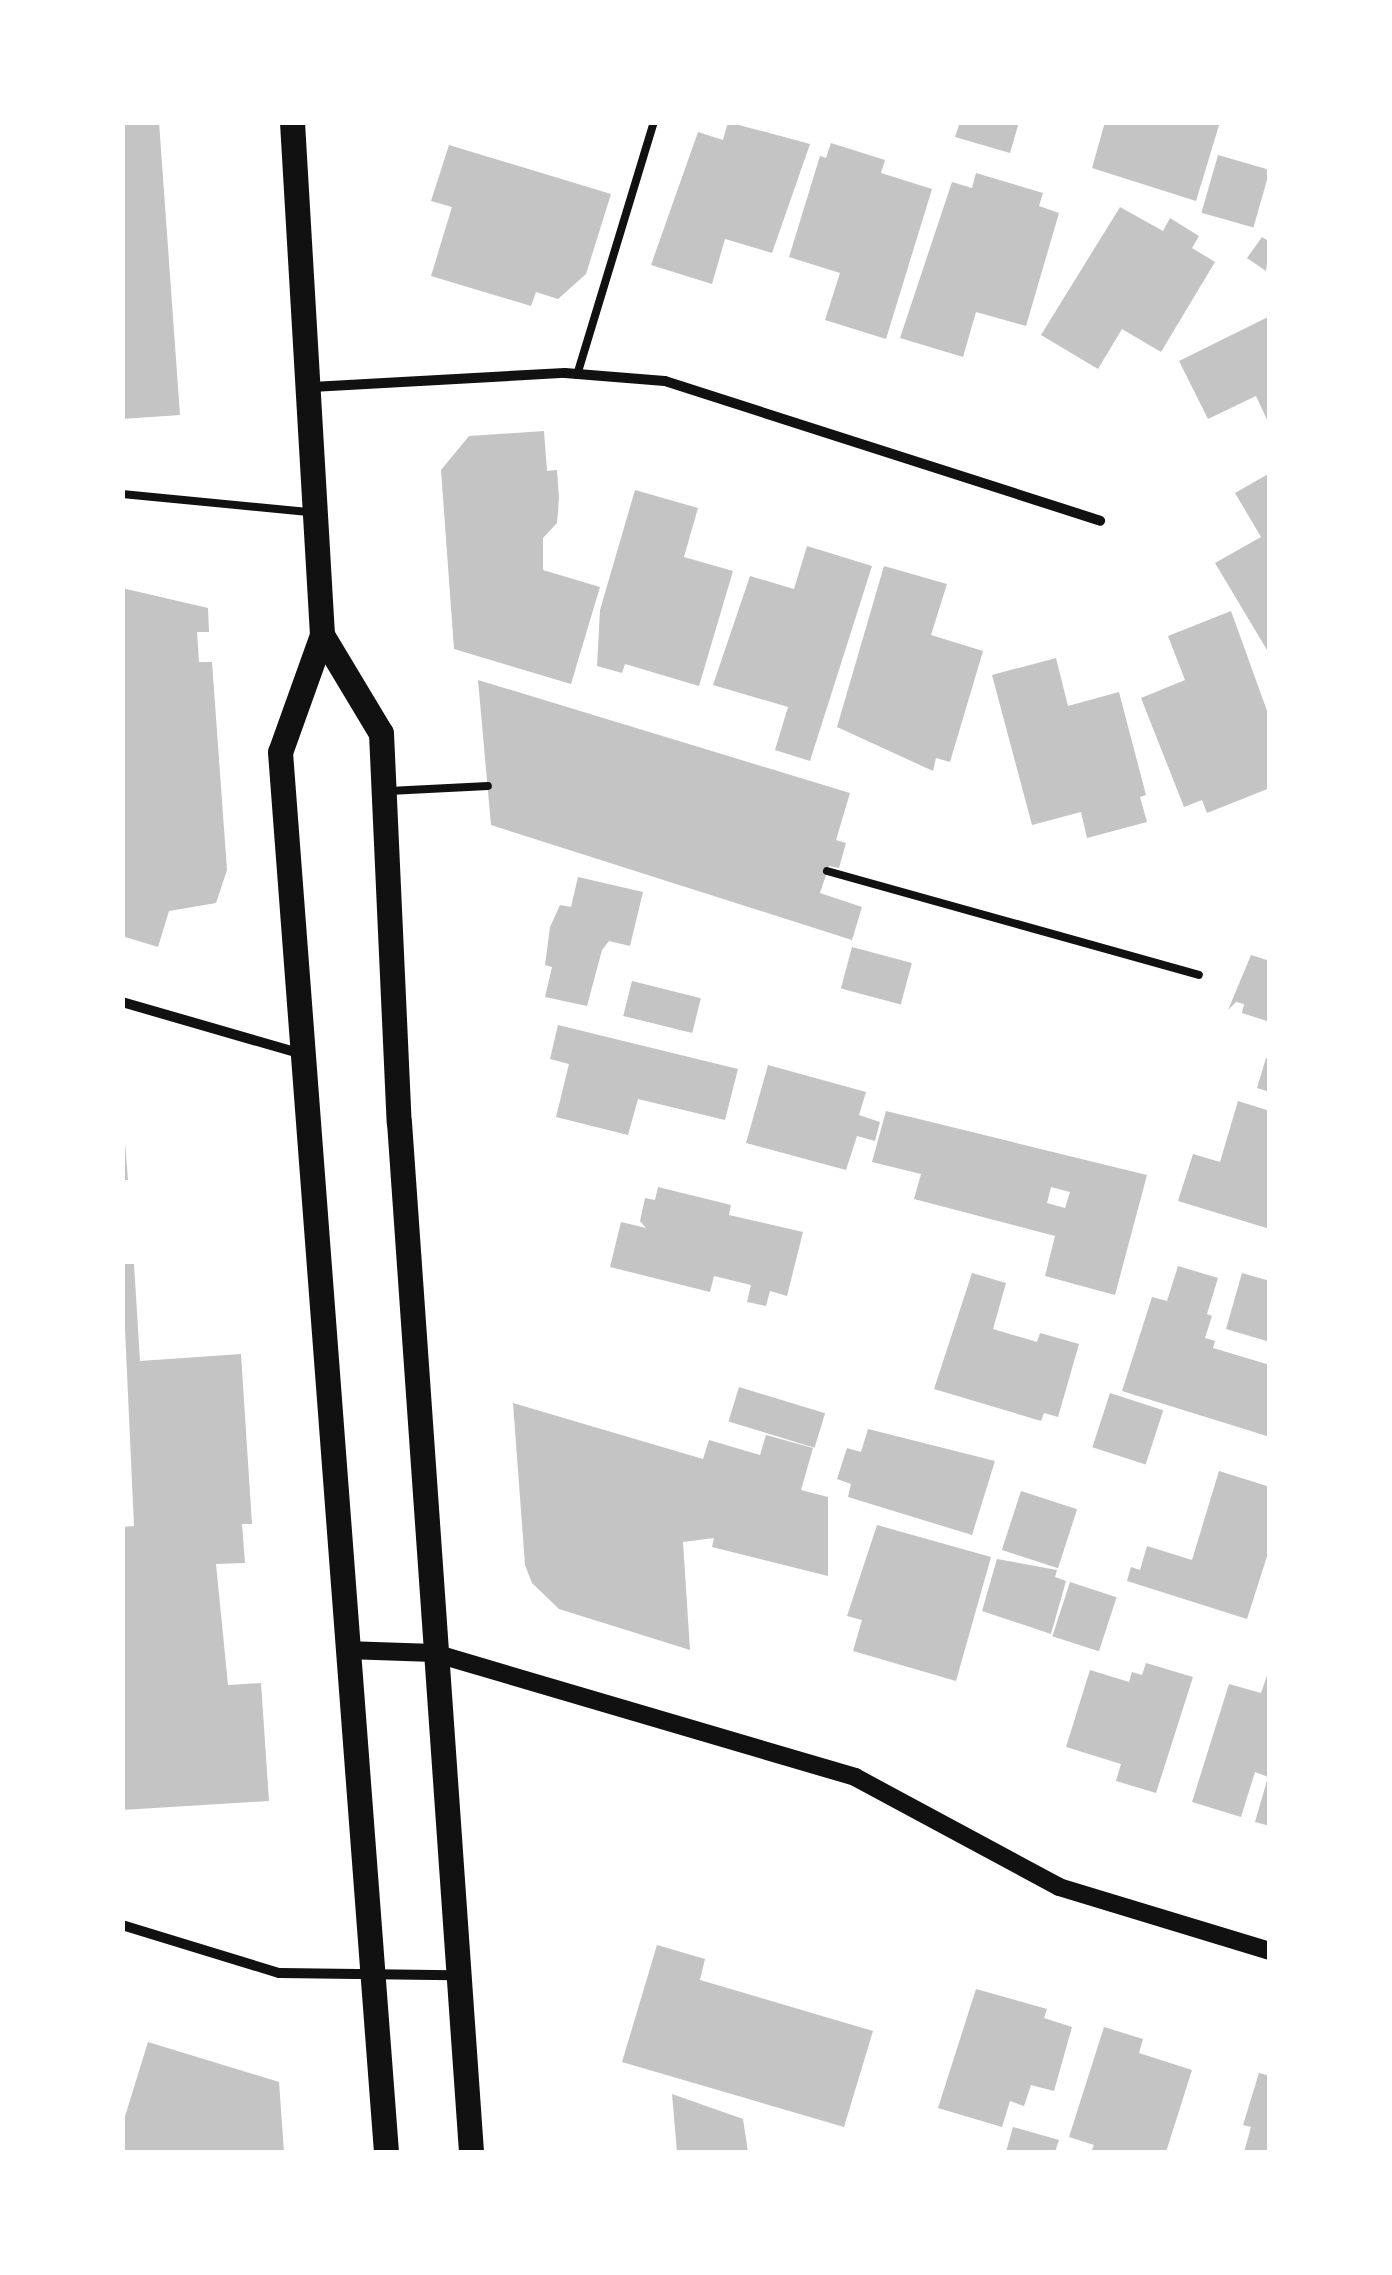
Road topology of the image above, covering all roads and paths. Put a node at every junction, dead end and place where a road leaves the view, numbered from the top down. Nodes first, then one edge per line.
1 (292, 122) edge
2 (654, 122) edge
3 (577, 375) junction
4 (312, 387) junction
5 (122, 494) edge
6 (317, 513) junction
7 (1100, 520) dead end
8 (322, 635) junction
9 (488, 786) dead end
10 (384, 791) junction
11 (827, 871) dead end
12 (1198, 974) dead end
13 (122, 1002) edge
14 (302, 1054) junction
15 (346, 1650) junction
16 (434, 1653) junction
17 (122, 1925) edge
18 (1270, 1952) edge
19 (373, 1974) junction
20 (454, 1975) junction
21 (386, 2152) edge
22 (472, 2152) edge

1 - 4 main road
2 - 3 lane
3 - 4 street
3 - 7 street
4 - 6 main road
5 - 6 lane
6 - 8 main road
8 - 10 main road
8 - 14 main road
9 - 10 lane
10 - 16 main road
11 - 12 lane
13 - 14 street
14 - 15 main road
15 - 16 street
15 - 19 main road
16 - 18 street
16 - 20 main road
17 - 19 street
19 - 20 street
19 - 21 main road
20 - 22 main road

